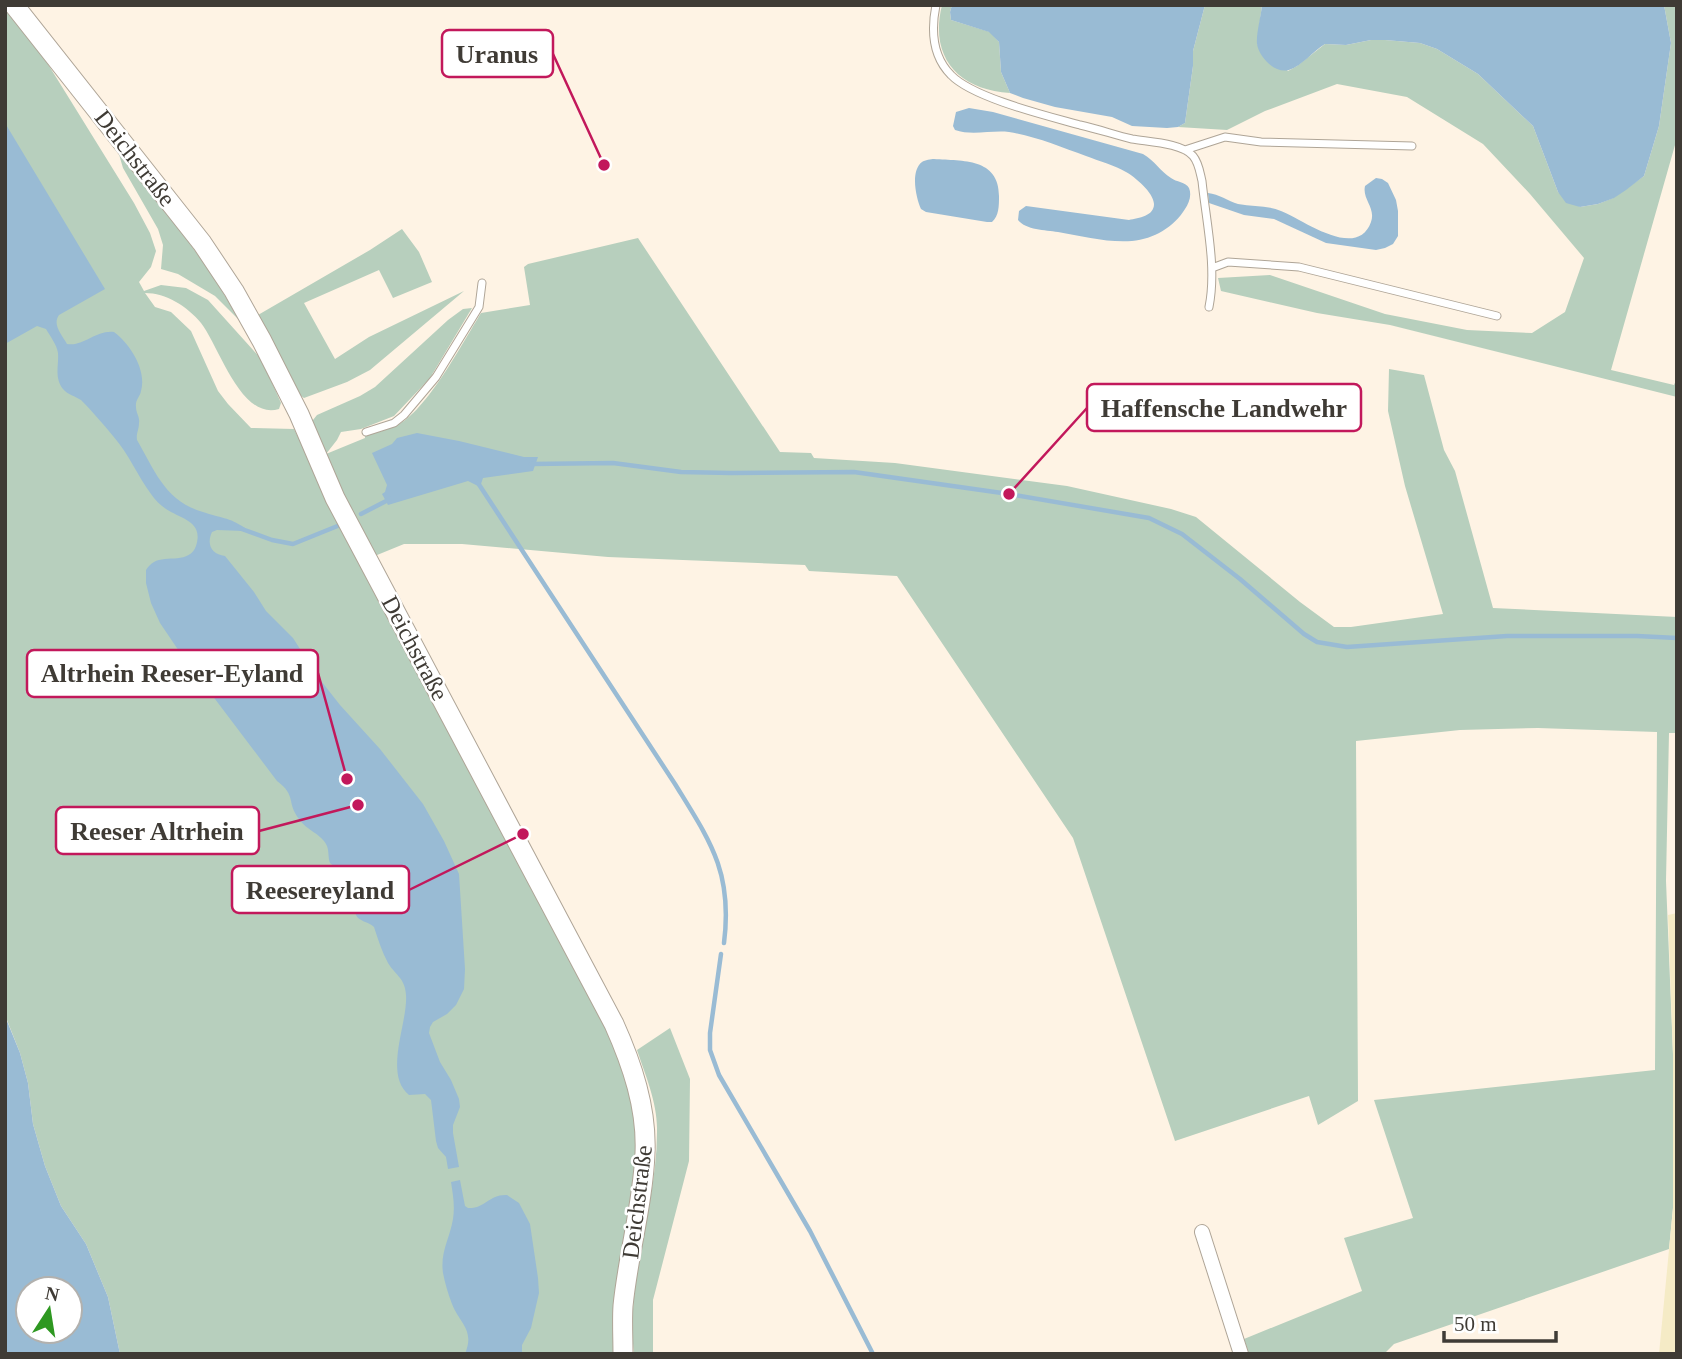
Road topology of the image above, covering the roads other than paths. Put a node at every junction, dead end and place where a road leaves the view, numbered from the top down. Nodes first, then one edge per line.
1 (14, 5) edge
2 (936, 5) edge
3 (1412, 146) dead end
4 (1185, 150) junction
5 (1212, 268) junction
6 (482, 283) dead end
7 (1209, 307) dead end
8 (1497, 316) dead end
9 (366, 432) dead end
10 (1202, 1232) dead end
11 (624, 1354) edge
12 (1241, 1354) edge

1 - 11 street, Deichstraße
2 - 4 lane
3 - 4 lane
4 - 5 lane
5 - 7 lane
5 - 8 lane
6 - 9 lane
10 - 12 street

